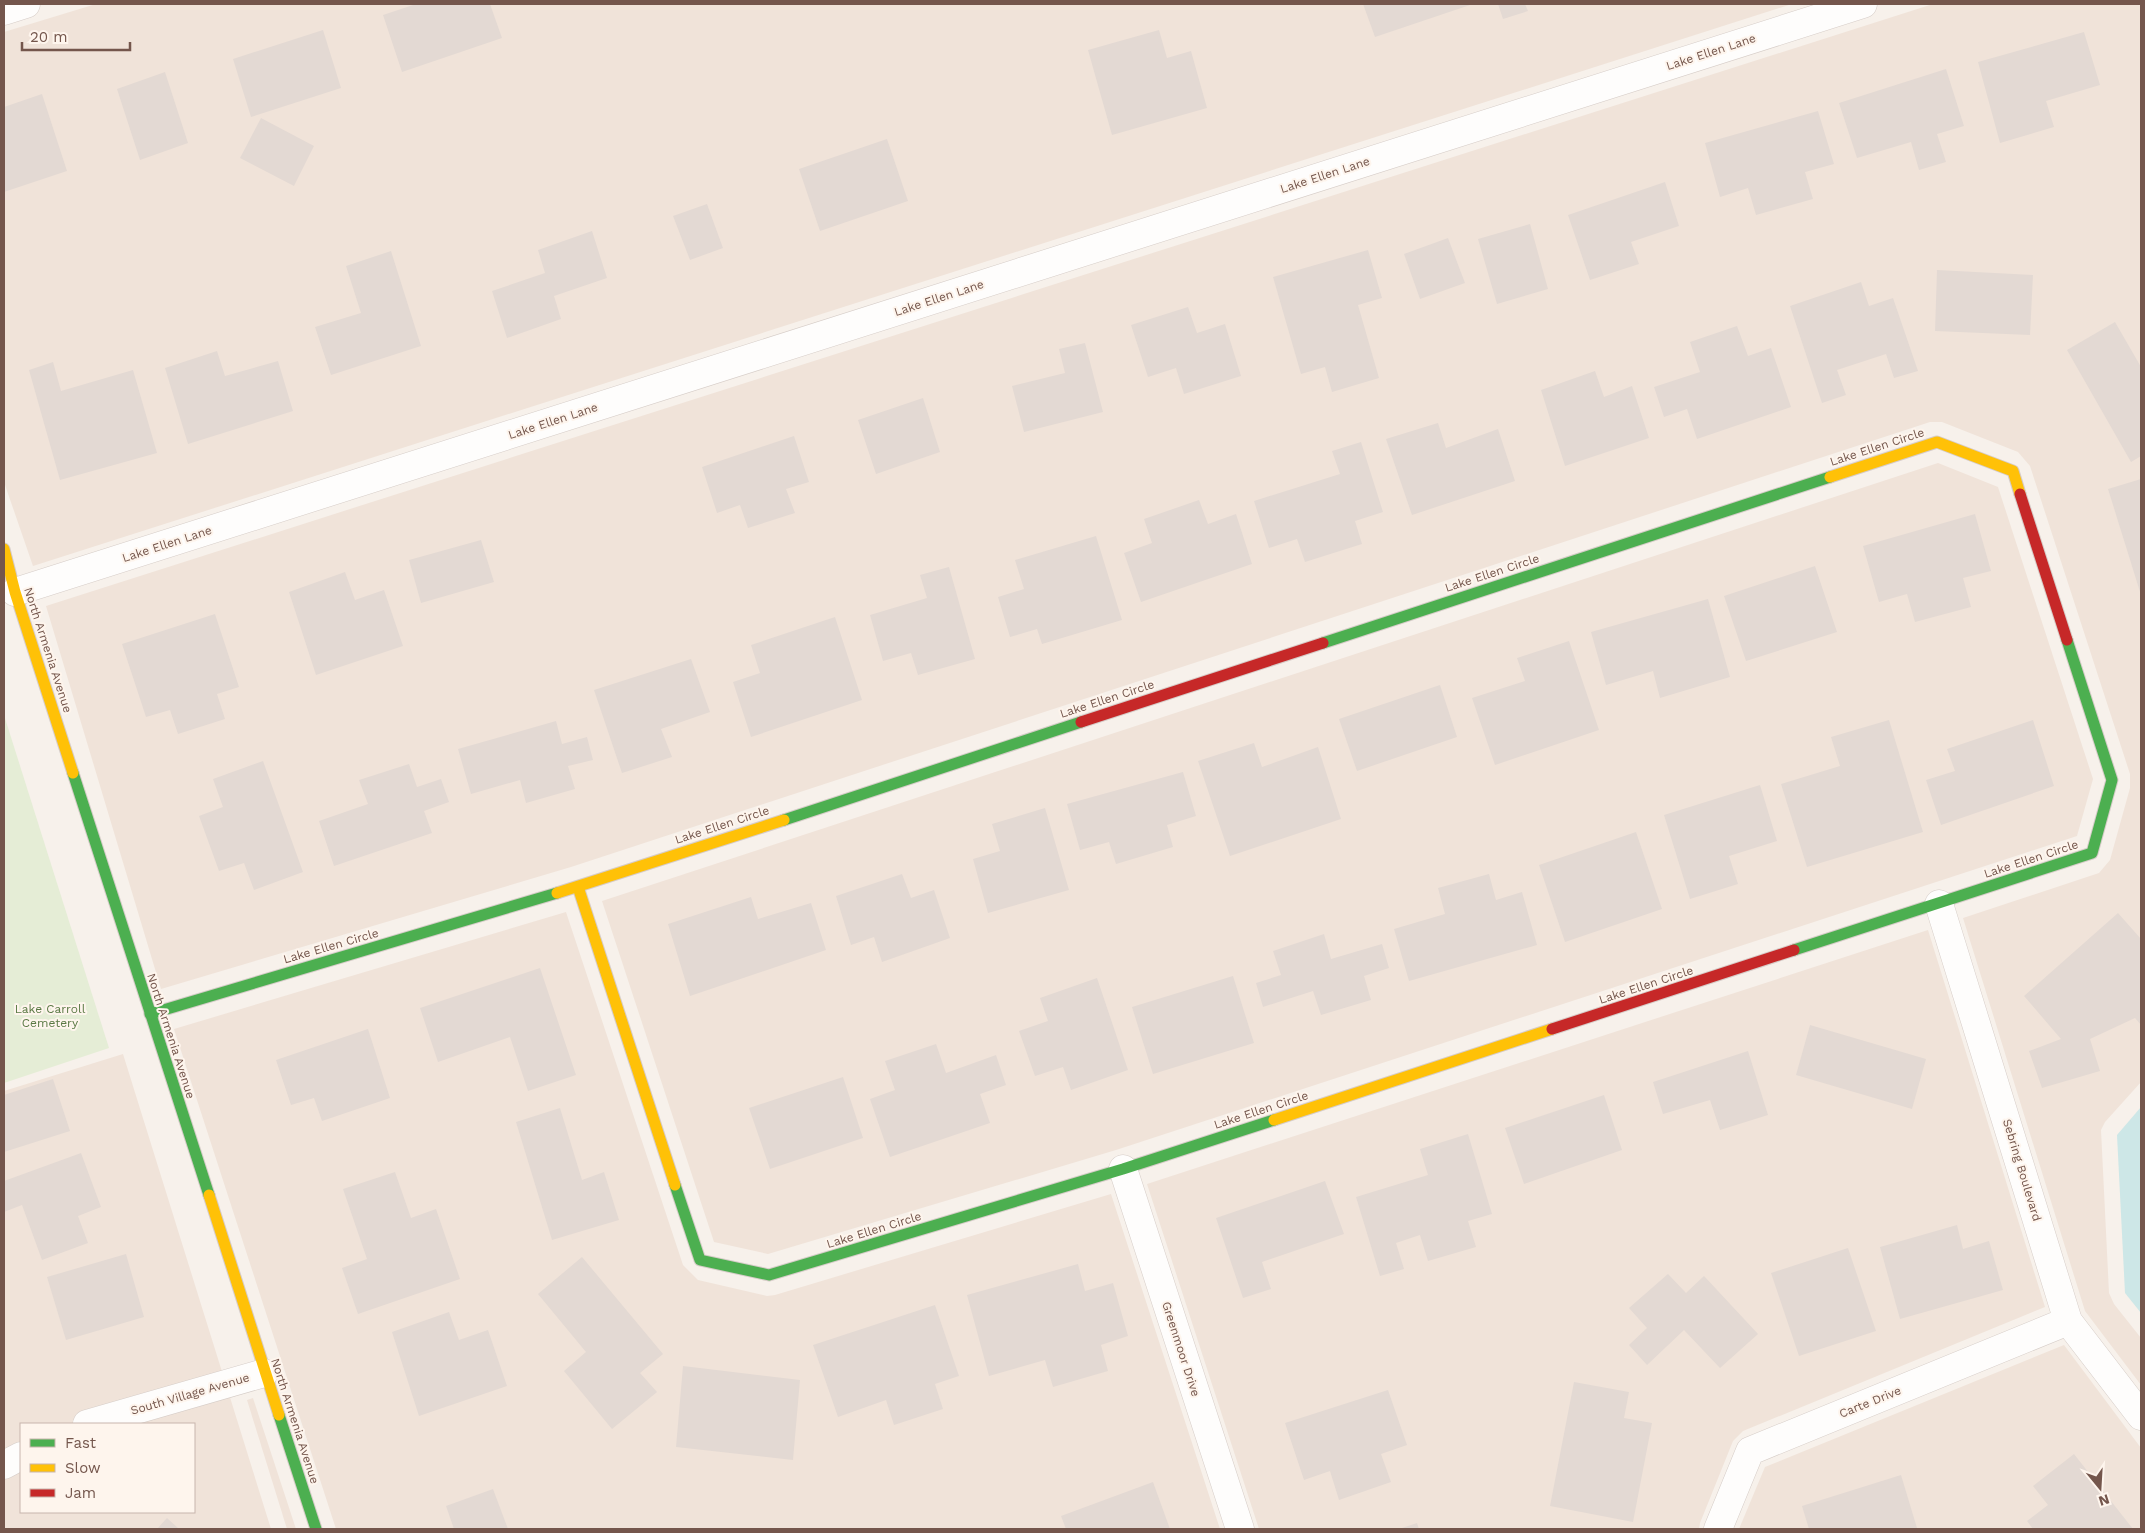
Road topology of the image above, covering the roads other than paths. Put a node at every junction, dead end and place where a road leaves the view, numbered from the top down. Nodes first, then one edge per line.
1 (26, 4) edge
2 (1863, 4) edge
3 (4, 11) edge
4 (4, 549) edge
5 (15, 592) junction
6 (578, 887) junction
7 (1939, 904) junction
8 (150, 1014) junction
9 (1123, 1170) junction
10 (2068, 1320) junction
11 (264, 1373) junction
12 (2141, 1416) edge
13 (90, 1423) edge
14 (20, 1457) edge
15 (4, 1466) edge
16 (316, 1529) edge
17 (1240, 1529) edge
18 (1718, 1529) edge

1 - 3 street
2 - 5 street, Lake Ellen Lane
4 - 5 street, North Armenia Avenue
5 - 8 street, North Armenia Avenue
6 - 7 street, Lake Ellen Circle
6 - 8 street, Lake Ellen Circle
6 - 9 street, Lake Ellen Circle
7 - 9 street, Lake Ellen Circle
7 - 10 street, Sebring Boulevard
8 - 11 street, North Armenia Avenue
9 - 17 street, Greenmoor Drive
10 - 12 street, Sebring Boulevard
10 - 18 street, Carte Drive
11 - 13 street, South Village Avenue
11 - 16 street, North Armenia Avenue
14 - 15 street

